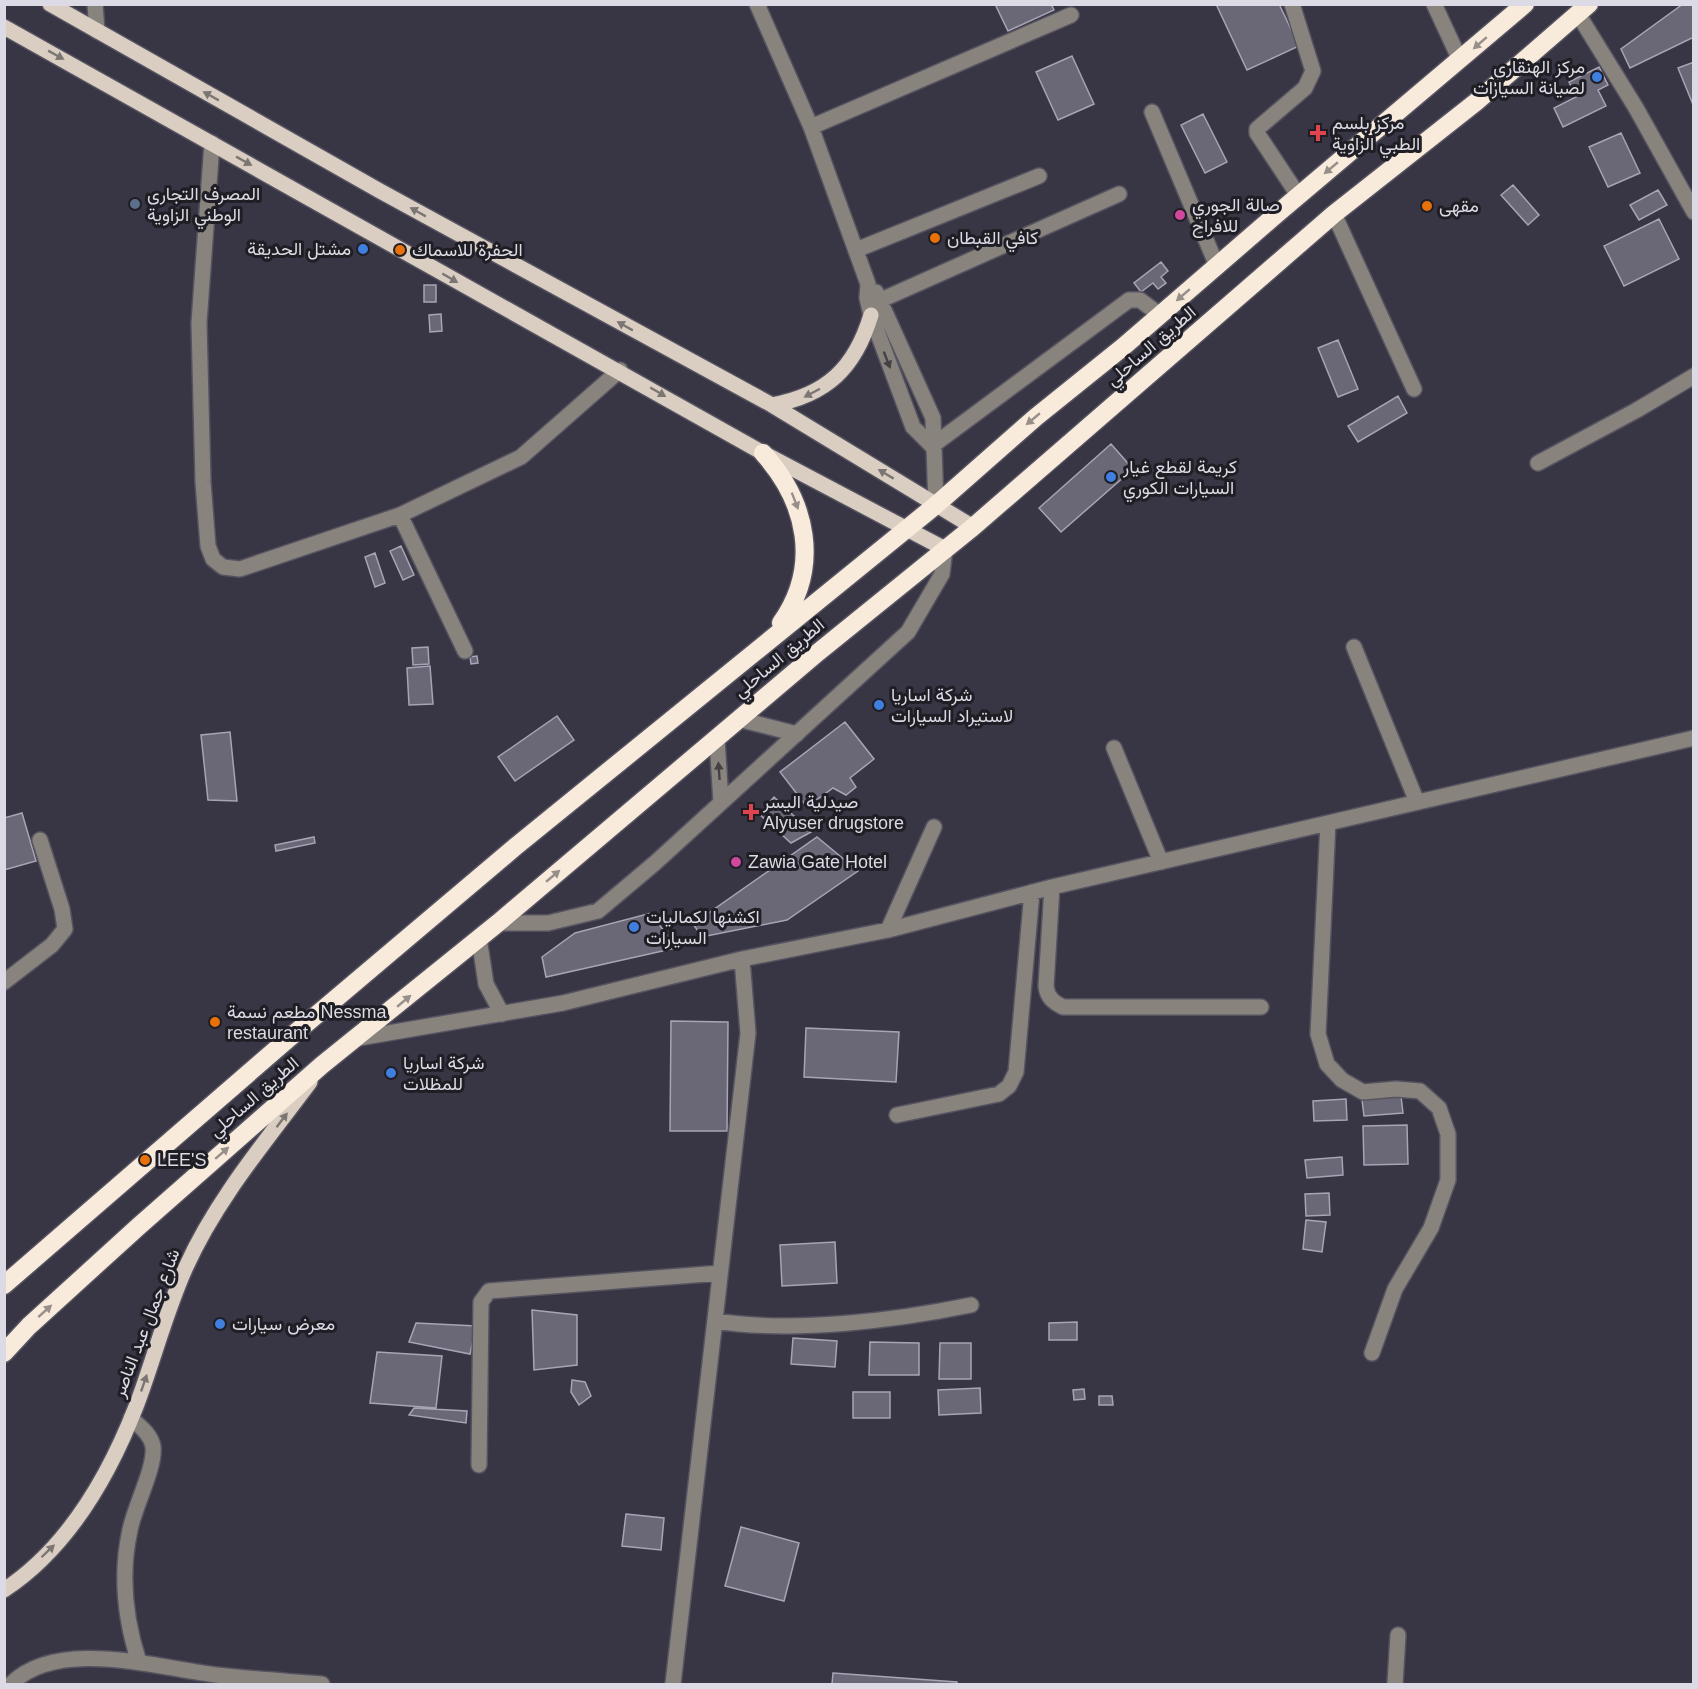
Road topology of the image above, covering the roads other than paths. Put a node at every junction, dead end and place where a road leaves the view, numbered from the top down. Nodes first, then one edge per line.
1 (50, 4) edge
2 (95, 4) edge
3 (757, 4) edge
4 (1292, 4) edge
5 (1434, 4) edge
6 (1525, 4) edge
7 (1583, 9) edge
8 (1071, 15) dead end
9 (4, 27) edge
10 (97, 31) junction
11 (1460, 60) junction
12 (1152, 112) dead end
13 (811, 127) junction
14 (212, 143) junction
15 (1039, 176) dead end
16 (1119, 194) dead end
17 (1299, 195) junction
18 (1694, 212) edge
19 (1334, 214) junction
20 (856, 250) junction
21 (1217, 266) junction
22 (868, 284) junction
23 (881, 300) junction
24 (871, 315) junction
25 (1160, 315) junction
26 (620, 370) junction
27 (1694, 376) edge
28 (1413, 389) dead end
29 (772, 405) junction
30 (932, 446) junction
31 (763, 453) junction
32 (1538, 463) dead end
33 (936, 505) junction
34 (400, 515) junction
35 (973, 527) junction
36 (904, 528) junction
37 (945, 549) junction
38 (774, 634) junction
39 (1354, 647) dead end
40 (465, 651) dead end
41 (738, 719) junction
42 (797, 734) junction
43 (1694, 738) edge
44 (717, 739) junction
45 (1114, 748) dead end
46 (1417, 802) junction
47 (721, 803) junction
48 (1328, 823) junction
49 (934, 827) dead end
50 (40, 840) dead end
51 (1161, 861) junction
52 (1052, 887) junction
53 (1032, 892) junction
54 (498, 923) junction
55 (888, 930) junction
56 (479, 938) junction
57 (742, 959) junction
58 (4, 982) edge
59 (1261, 1007) dead end
60 (502, 1014) junction
61 (359, 1038) junction
62 (322, 1065) junction
63 (897, 1115) dead end
64 (720, 1273) junction
65 (5, 1284) edge
66 (971, 1305) dead end
67 (714, 1321) junction
68 (4, 1353) edge
69 (1372, 1353) dead end
70 (131, 1418) junction
71 (479, 1466) dead end
72 (4, 1590) edge
73 (1398, 1635) dead end
74 (139, 1662) junction
75 (11, 1684) edge
76 (322, 1684) edge
77 (674, 1684) edge
78 (1395, 1684) edge

1 - 10 main road
2 - 10 street
3 - 13 street
4 - 17 street
5 - 11 street
6 -> 11 highway, الطريق الساحلي
7 - 18 street
7 - 19 highway, الطريق الساحلي
8 - 13 street
9 -> 14 main road
29 -> 10 main road
11 -> 17 highway, الطريق الساحلي
12 - 21 street
13 - 20 street
14 -> 26 main road
14 - 34 street
15 - 20 street
16 - 23 street
17 - 21 highway, الطريق الساحلي
19 - 28 street
19 - 35 highway, الطريق الساحلي
20 - 22 street
21 -> 25 highway, الطريق الساحلي
22 - 23 street
22 - 24 street
23 - 30 street
24 -> 29 main road
24 -> 30 street
25 - 30 street
25 -> 33 highway, الطريق الساحلي
26 -> 31 main road
26 - 34 street
27 - 32 street
33 -> 29 main road
30 - 33 street
31 - 36 main road
31 -> 38 highway
33 - 35 main road
33 - 36 highway, الطريق الساحلي
34 - 40 street
35 - 37 highway, الطريق الساحلي
36 - 37 main road
36 - 38 highway, الطريق الساحلي
37 - 41 highway, الطريق الساحلي
37 - 42 street
38 - 65 highway, الطريق الساحلي
39 - 46 street
41 - 42 street
41 - 44 highway, الطريق الساحلي
42 - 47 street
43 - 46 street
47 -> 44 street
54 -> 44 highway, الطريق الساحلي
45 - 51 street
46 - 48 street
47 - 54 street
48 - 51 street
48 - 69 street
49 - 55 street
50 - 58 street
51 - 52 street
52 - 53 street
52 - 59 street
53 - 55 street
53 - 63 street
54 - 56 highway, الطريق الساحلي
55 - 57 street
56 - 60 street
61 -> 56 highway, الطريق الساحلي
57 - 60 street
57 - 64 street
60 - 61 street
61 - 62 highway, الطريق الساحلي
68 -> 62 highway, الطريق الساحلي
70 -> 62 main road, شارع جمال عبد الناصر
64 - 67 street
64 - 71 street
66 - 67 street
67 - 77 street
72 -> 70 main road, شارع جمال عبد الناصر
70 - 74 street
73 - 78 street
74 - 75 street
74 - 76 street

